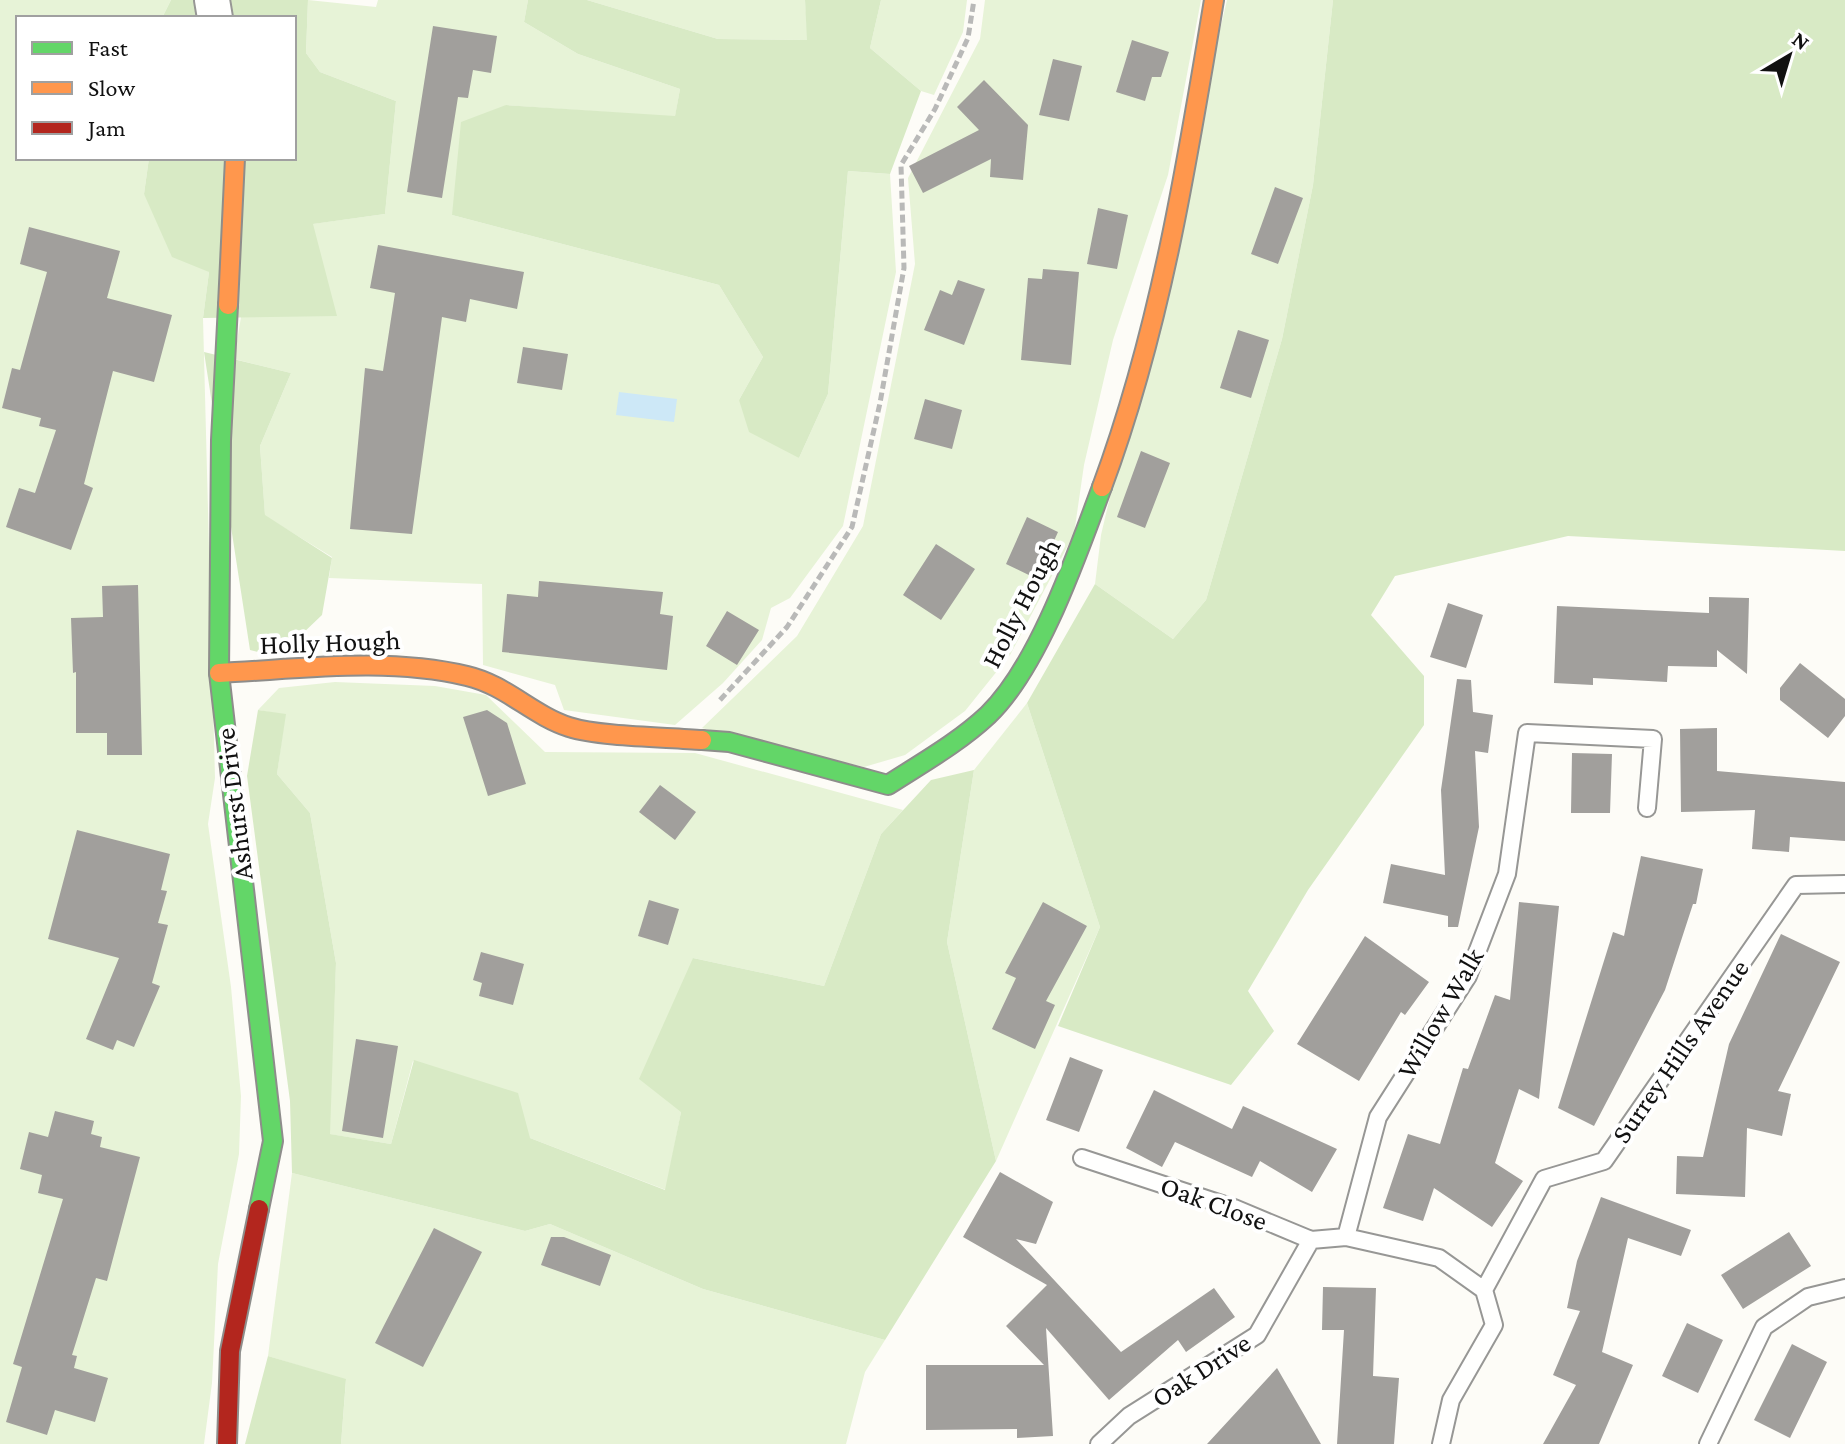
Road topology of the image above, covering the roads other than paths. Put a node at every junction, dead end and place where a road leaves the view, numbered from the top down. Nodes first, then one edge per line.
1 (1214, 0) edge
2 (235, 160) edge
3 (219, 673) junction
4 (1647, 808) dead end
5 (1845, 884) edge
6 (1082, 1158) dead end
7 (1346, 1237) junction
8 (1311, 1240) junction
9 (1845, 1288) edge
10 (1484, 1290) junction
11 (227, 1444) edge
12 (1099, 1444) edge
13 (1441, 1444) edge
14 (1708, 1444) edge

1 - 3 street, Holly Hough
2 - 3 street, Ashurst Drive
3 - 11 street, Ashurst Drive
4 - 7 lane, Willow Walk
5 - 10 lane, Surrey Hills Avenue
6 - 8 lane, Oak Close
7 - 8 lane, Oak Close
7 - 10 lane
8 - 12 lane, Oak Drive
9 - 14 lane
10 - 13 lane

